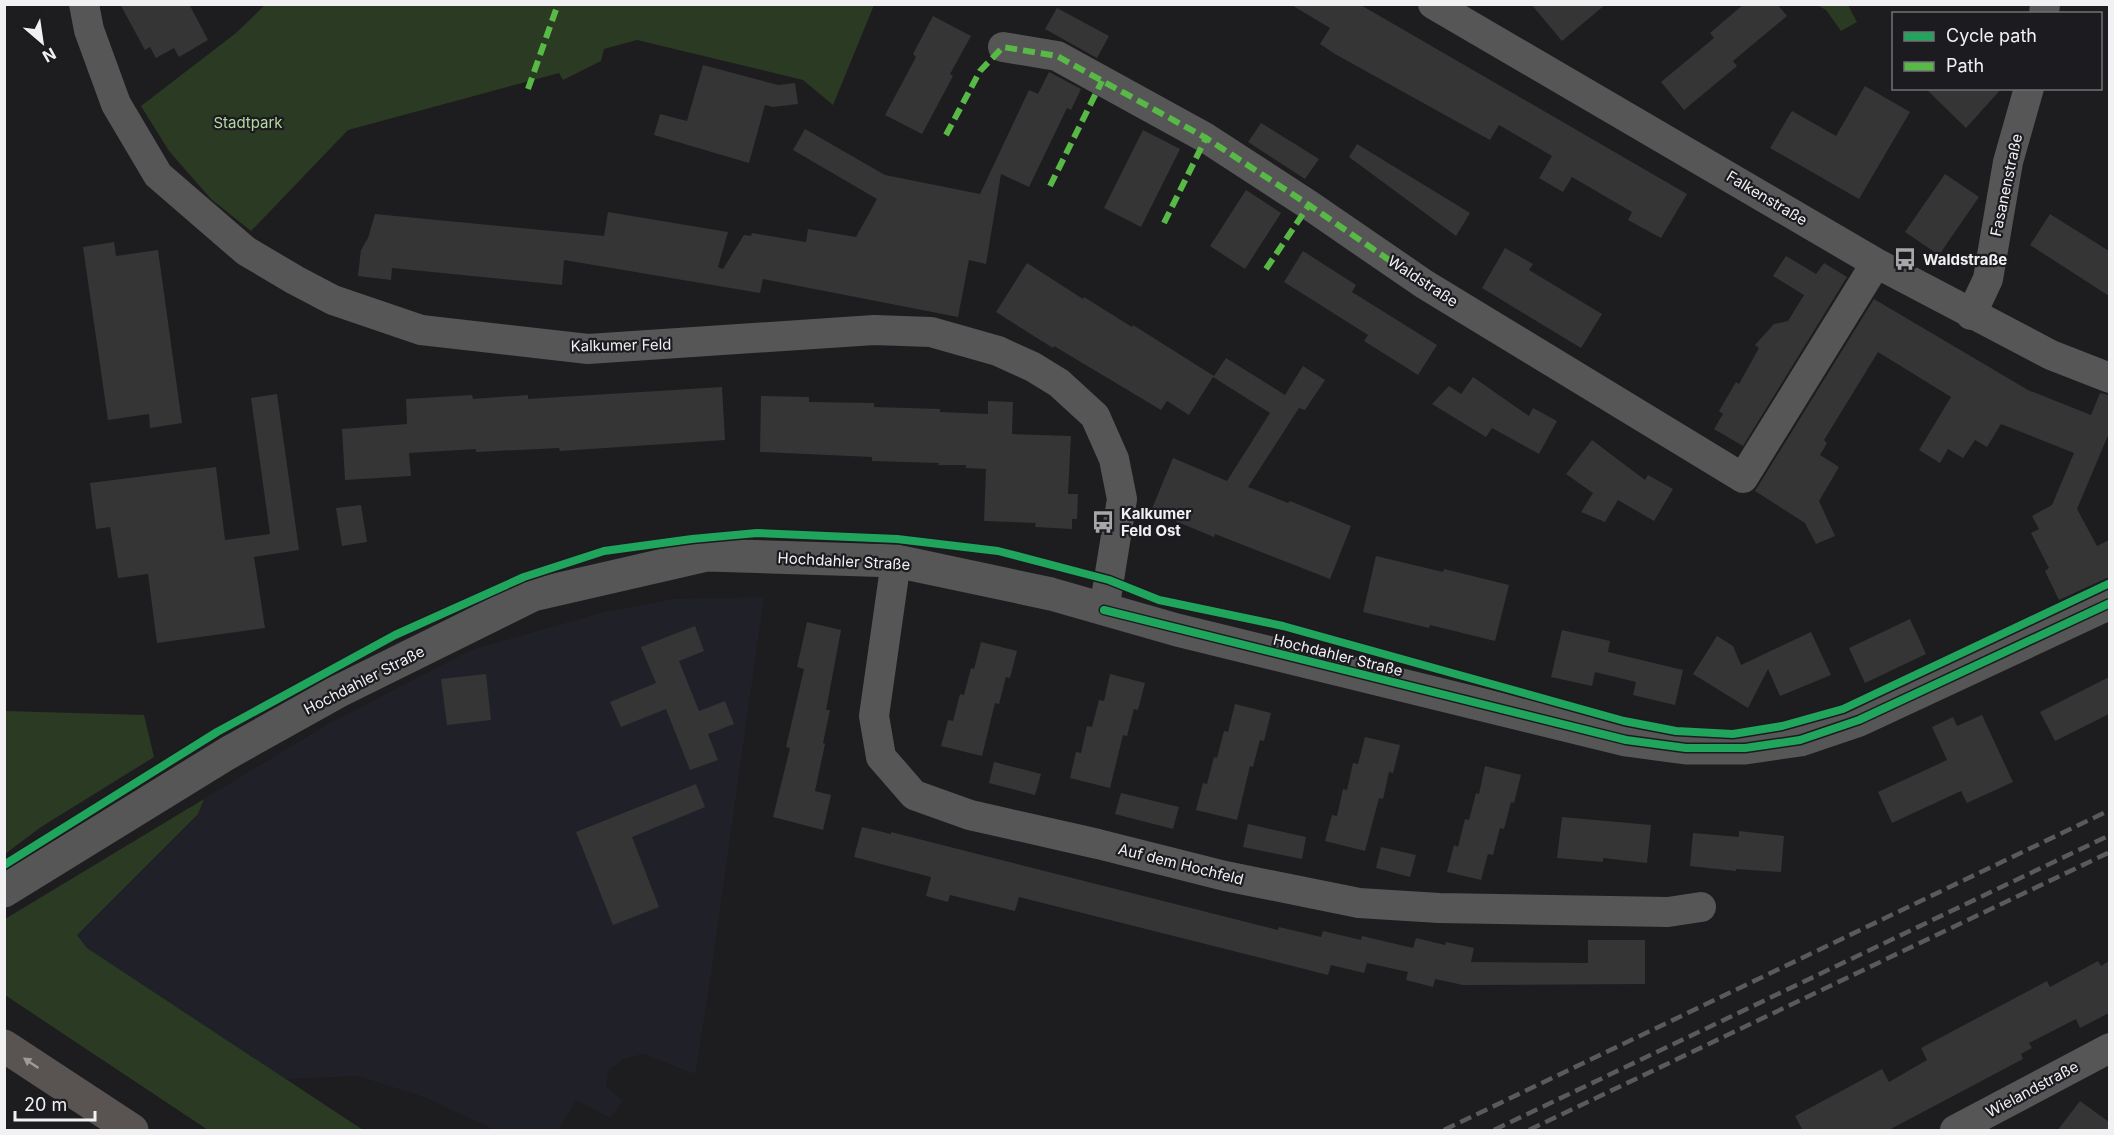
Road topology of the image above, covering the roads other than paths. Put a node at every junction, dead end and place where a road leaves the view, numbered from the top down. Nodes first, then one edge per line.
1 (84, 4) edge
2 (1433, 4) edge
3 (1003, 47) dead end
4 (2028, 90) edge
5 (1876, 263) junction
6 (1971, 315) junction
7 (2109, 378) edge
8 (896, 561) junction
9 (2109, 603) edge
10 (1104, 610) junction
11 (4, 891) edge
12 (1701, 907) dead end
13 (4, 1046) edge
14 (2109, 1048) edge
15 (1978, 1126) edge
16 (132, 1131) edge

1 - 10 street, Kalkumer Feld
2 - 5 street, Falkenstraße
3 - 5 street, Waldstraße
4 - 6 street, Fasanenstraße
5 - 6 street, Falkenstraße
6 - 7 street, Falkenstraße
8 - 10 main road, Hochdahler Straße
8 - 11 main road, Hochdahler Straße
8 - 12 street, Auf dem Hochfeld
9 - 10 main road, Hochdahler Straße
16 -> 13 highway
14 - 15 street, Wielandstraße

